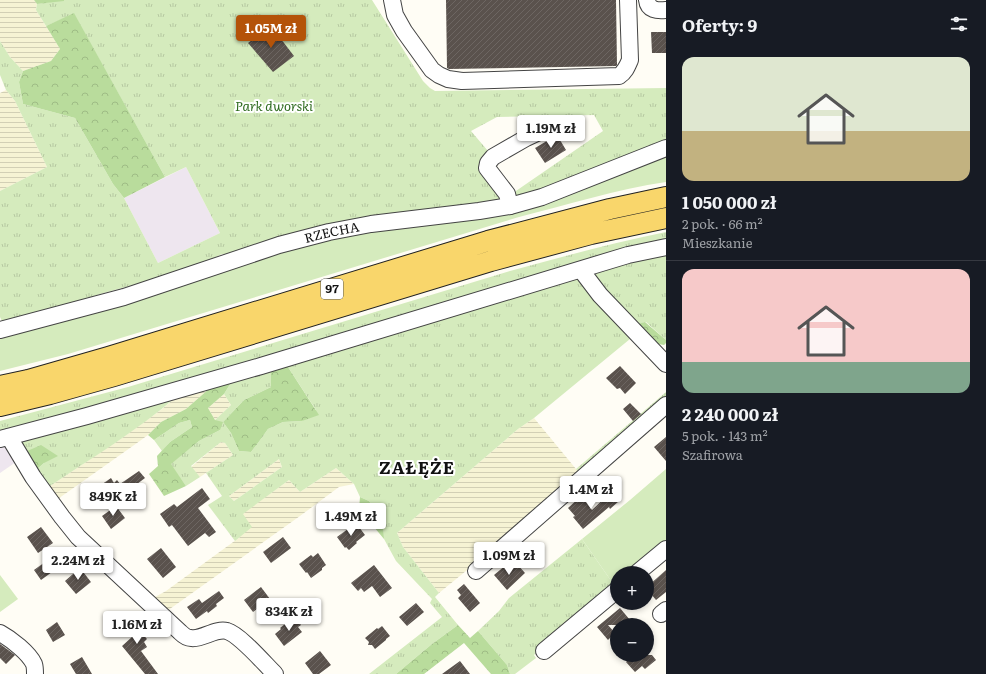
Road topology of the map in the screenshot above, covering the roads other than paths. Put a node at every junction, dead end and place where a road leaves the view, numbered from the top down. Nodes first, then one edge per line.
1 (392, 0) edge
2 (628, 0) edge
3 (647, 0) edge
4 (666, 10) edge
5 (556, 124) dead end
6 (666, 148) edge
7 (666, 197) edge
8 (510, 206) junction
9 (666, 218) edge
10 (666, 247) edge
11 (581, 270) junction
12 (0, 330) edge
13 (666, 364) edge
14 (0, 386) edge
15 (666, 405) edge
16 (0, 406) edge
17 (4, 438) edge
18 (666, 549) edge
19 (645, 566) edge
20 (476, 571) dead end
21 (610, 596) edge
22 (0, 633) edge
23 (544, 651) dead end
24 (35, 674) edge
25 (275, 674) edge

1 - 2 street
3 - 4 street
5 - 8 street
6 - 8 street, RZECHA
7 - 14 main road, 97
8 - 12 street, RZECHA
9 - 16 main road, 97
10 - 11 street
11 - 13 street
11 - 17 street
15 - 20 street
17 - 25 street
18 - 19 street
21 - 23 street
22 - 24 street

